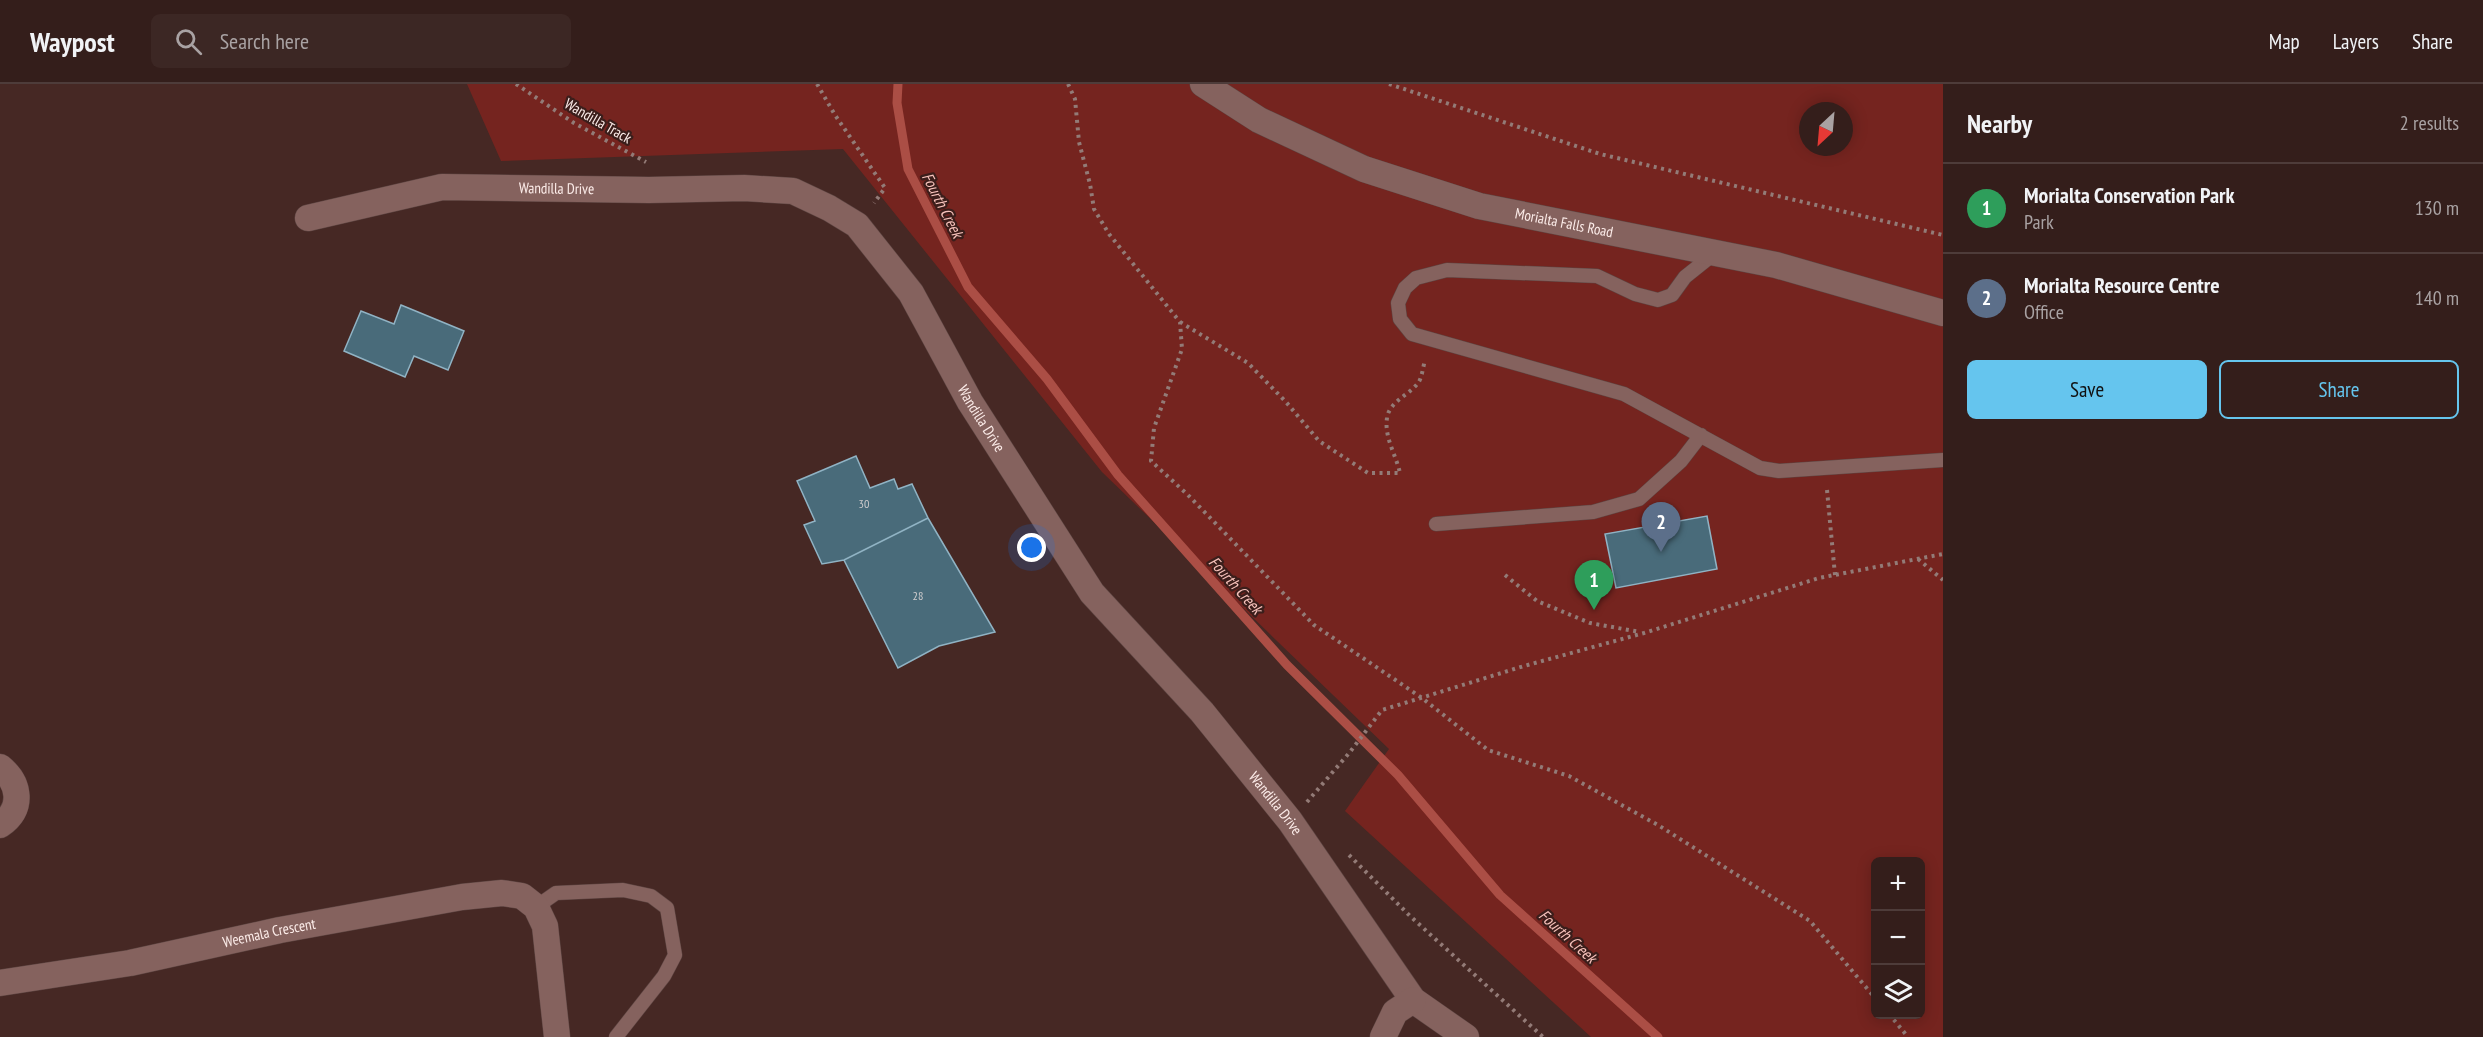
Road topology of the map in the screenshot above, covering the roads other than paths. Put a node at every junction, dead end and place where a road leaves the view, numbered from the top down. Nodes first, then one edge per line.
1 (1203, 84) edge
2 (308, 218) dead end
3 (1715, 253) junction
4 (1943, 313) edge
5 (1701, 435) junction
6 (1943, 460) edge
7 (1436, 524) dead end
8 (0, 767) edge
9 (0, 825) edge
10 (536, 907) junction
11 (0, 983) edge
12 (1413, 999) junction
13 (557, 1037) edge
14 (616, 1037) edge
15 (1383, 1037) edge
16 (1466, 1037) edge

1 - 3 street, Morialta Falls Road
2 - 12 street, Wandilla Drive
3 - 4 street, Morialta Falls Road
3 - 5 lane
5 - 6 lane
5 - 7 lane
8 - 9 street
10 - 11 street, Weemala Crescent
10 - 13 street
10 - 14 lane
12 - 15 street
12 - 16 street, Wandilla Drive

